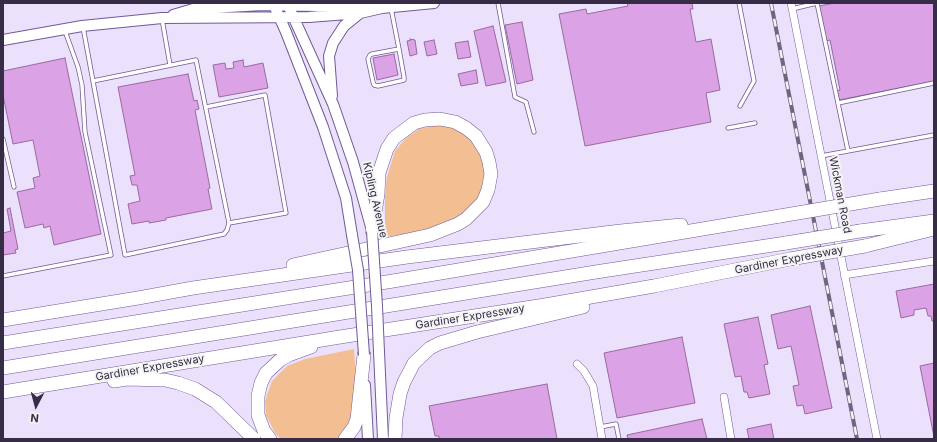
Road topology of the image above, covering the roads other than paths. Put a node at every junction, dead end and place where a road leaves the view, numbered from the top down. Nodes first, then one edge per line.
1 (434, 3) edge
2 (498, 3) edge
3 (739, 3) edge
4 (818, 3) edge
5 (247, 4) edge
6 (273, 4) edge
7 (287, 4) edge
8 (346, 4) edge
9 (792, 6) edge
10 (387, 8) junction
11 (360, 13) junction
12 (162, 18) junction
13 (279, 18) junction
14 (293, 18) junction
15 (82, 26) junction
16 (64, 29) junction
17 (3, 40) edge
18 (399, 49) junction
19 (170, 65) junction
20 (93, 81) junction
21 (934, 83) edge
22 (838, 103) junction
23 (333, 104) junction
24 (740, 106) dead end
25 (206, 107) junction
26 (755, 123) dead end
27 (728, 128) dead end
28 (534, 132) dead end
29 (934, 135) edge
30 (3, 139) edge
31 (848, 151) junction
32 (821, 156) junction
33 (14, 187) dead end
34 (934, 190) edge
35 (780, 216) junction
36 (934, 221) edge
37 (229, 223) junction
38 (934, 229) edge
39 (372, 231) junction
40 (934, 261) edge
41 (844, 275) junction
42 (3, 276) edge
43 (654, 286) junction
44 (193, 288) junction
45 (3, 320) edge
46 (340, 337) junction
47 (3, 343) edge
48 (364, 355) junction
49 (577, 364) dead end
50 (3, 368) edge
51 (66, 383) junction
52 (3, 392) edge
53 (724, 397) dead end
54 (600, 427) junction
55 (254, 439) edge
56 (270, 439) edge
57 (345, 439) edge
58 (368, 439) edge
59 (383, 439) edge
60 (395, 439) edge
61 (602, 439) edge
62 (619, 439) edge
63 (731, 439) edge
64 (877, 439) edge

1 - 10 main road
2 - 28 lane
3 - 24 lane
4 - 9 lane
4 - 22 lane
5 - 6 main road
5 - 12 main road
6 - 7 main road
6 - 13 main road
7 - 8 main road
7 - 14 main road, Kipling Avenue
8 - 10 main road
9 - 32 street, Wickman Road
10 - 11 main road
10 - 18 lane
11 - 14 main road
11 - 23 main road
12 - 13 main road
12 - 15 main road
12 - 19 lane
13 - 14 main road
13 - 48 main road, bridge
14 - 23 main road, Kipling Avenue
15 - 16 main road
15 - 20 lane
16 - 17 main road
16 - 42 lane
18 - 18 lane
19 - 20 lane
19 - 25 lane
20 - 37 lane
21 - 22 lane
22 - 31 lane
23 - 39 main road, Kipling Avenue
25 - 37 lane
25 - 37 lane
26 - 27 lane
29 - 31 lane
30 - 33 lane
31 - 32 lane
32 - 41 street, Wickman Road
34 - 35 highway, bridge
35 - 44 highway
35 - 47 highway
36 - 50 highway, Gardiner Expressway, bridge
38 - 43 highway, Gardiner Expressway, bridge
39 - 44 highway
39 - 59 main road, Kipling Avenue, bridge
40 - 41 street
41 - 64 street, Wickman Road
43 - 46 highway, Gardiner Expressway
43 - 60 highway
44 - 45 highway
46 - 51 highway, Gardiner Expressway
46 - 56 highway
48 - 57 highway
48 - 58 main road
49 - 54 street
51 - 52 highway, Gardiner Expressway
51 - 55 highway
53 - 63 street
54 - 61 street
54 - 62 lane

